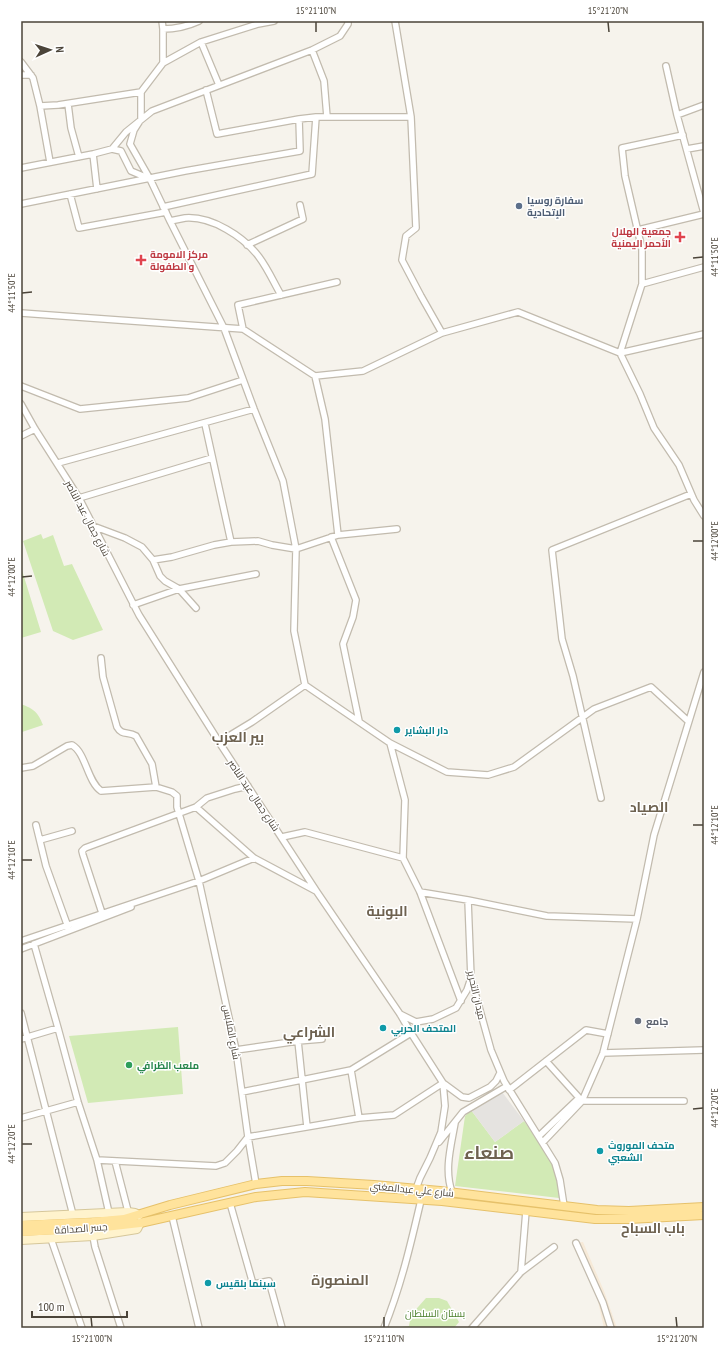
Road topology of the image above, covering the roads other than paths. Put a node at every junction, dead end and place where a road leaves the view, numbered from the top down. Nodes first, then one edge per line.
1 (162, 21) edge
2 (198, 21) edge
3 (274, 21) edge
4 (348, 21) edge
5 (395, 21) edge
6 (163, 29) junction
7 (201, 42) junction
8 (312, 50) junction
9 (21, 62) edge
10 (163, 63) junction
11 (666, 66) dead end
12 (21, 75) edge
13 (31, 75) junction
14 (219, 85) junction
15 (206, 90) junction
16 (141, 92) junction
17 (68, 104) junction
18 (704, 105) edge
19 (40, 106) junction
20 (677, 115) junction
21 (316, 117) junction
22 (327, 117) junction
23 (411, 117) junction
24 (141, 119) junction
25 (299, 119) junction
26 (683, 135) junction
27 (704, 146) edge
28 (112, 149) junction
29 (687, 149) junction
30 (92, 154) junction
31 (79, 157) junction
32 (50, 162) junction
33 (21, 168) edge
34 (150, 179) junction
35 (97, 189) junction
36 (70, 194) junction
37 (21, 204) edge
38 (300, 205) dead end
39 (164, 209) junction
40 (704, 213) edge
41 (170, 221) junction
42 (638, 230) junction
43 (247, 245) junction
44 (704, 267) edge
45 (337, 282) dead end
46 (642, 284) junction
47 (281, 295) junction
48 (21, 313) edge
49 (224, 328) junction
50 (243, 329) junction
51 (442, 333) junction
52 (704, 334) edge
53 (620, 353) junction
54 (315, 376) junction
55 (243, 380) junction
56 (21, 386) edge
57 (21, 404) edge
58 (254, 410) junction
59 (204, 424) junction
60 (35, 429) junction
61 (21, 436) edge
62 (212, 458) junction
63 (58, 463) junction
64 (691, 494) junction
65 (79, 498) junction
66 (704, 516) edge
67 (93, 526) junction
68 (397, 529) dead end
69 (338, 535) junction
70 (331, 537) junction
71 (231, 542) junction
72 (296, 549) junction
73 (153, 560) junction
74 (256, 574) dead end
75 (179, 588) junction
76 (133, 605) junction
77 (196, 608) dead end
78 (101, 658) dead end
79 (704, 672) edge
80 (305, 685) junction
81 (583, 717) junction
82 (688, 721) junction
83 (359, 722) junction
84 (218, 742) junction
85 (390, 743) junction
86 (21, 768) edge
87 (248, 786) junction
88 (156, 787) junction
89 (601, 798) dead end
90 (196, 807) junction
91 (179, 813) junction
92 (36, 825) dead end
93 (72, 831) dead end
94 (282, 837) junction
95 (40, 840) junction
96 (254, 858) junction
97 (403, 858) junction
98 (199, 882) junction
99 (168, 892) junction
100 (317, 892) junction
101 (420, 892) junction
102 (468, 900) junction
103 (102, 913) junction
104 (637, 919) junction
105 (68, 927) junction
106 (21, 941) edge
107 (34, 944) junction
108 (21, 949) edge
109 (471, 978) junction
110 (461, 1001) junction
111 (21, 1012) edge
112 (400, 1014) junction
113 (58, 1028) junction
114 (411, 1034) junction
115 (608, 1034) junction
116 (27, 1037) junction
117 (21, 1039) edge
118 (322, 1040) dead end
119 (298, 1041) junction
120 (236, 1050) junction
121 (704, 1050) edge
122 (603, 1053) junction
123 (546, 1060) junction
124 (351, 1070) junction
125 (500, 1073) junction
126 (302, 1081) junction
127 (443, 1083) junction
128 (508, 1088) junction
129 (242, 1092) junction
130 (580, 1099) junction
131 (684, 1101) dead end
132 (78, 1102) junction
133 (46, 1112) junction
134 (21, 1118) edge
135 (360, 1118) junction
136 (455, 1121) junction
137 (307, 1127) junction
138 (539, 1136) junction
139 (248, 1137) junction
140 (543, 1142) junction
141 (433, 1150) junction
142 (97, 1160) junction
143 (115, 1162) junction
144 (256, 1184) junction
145 (416, 1189) junction
146 (452, 1192) junction
147 (421, 1200) junction
148 (230, 1203) junction
149 (564, 1206) junction
150 (704, 1207) edge
151 (526, 1211) junction
152 (109, 1213) junction
153 (73, 1215) junction
154 (704, 1215) edge
155 (127, 1216) junction
156 (172, 1216) junction
157 (21, 1217) edge
158 (139, 1219) junction
159 (21, 1225) edge
160 (21, 1232) edge
161 (93, 1236) junction
162 (51, 1239) junction
163 (21, 1240) edge
164 (576, 1243) dead end
165 (554, 1247) dead end
166 (521, 1272) junction
167 (82, 1328) edge
168 (121, 1328) edge
169 (199, 1328) edge
170 (282, 1328) edge
171 (384, 1328) edge
172 (472, 1328) edge
173 (611, 1328) edge

1 - 6 street
2 - 6 street
3 - 7 street
4 - 8 street
5 - 23 street
6 - 10 street
7 - 10 street
7 - 14 street
8 - 14 street
8 - 22 street
9 - 13 street
10 - 16 street
11 - 20 street
12 - 13 street
13 - 19 street
14 - 15 street
15 - 24 street
15 - 25 street
16 - 17 street
16 - 24 street
17 - 19 street
17 - 31 street
18 - 20 street
19 - 32 street
20 - 26 street
21 - 22 street
21 - 25 street
21 - 39 street
22 - 23 street
23 - 51 street
24 - 28 street
24 - 34 street
25 - 34 street
26 - 29 street
26 - 42 street
27 - 29 street
28 - 30 street
28 - 34 street
29 - 40 street
30 - 31 street
30 - 35 street
31 - 32 street
32 - 33 street
34 - 35 street
34 - 39 street
35 - 36 street
36 - 37 street
36 - 39 street
38 - 43 street
39 - 41 street
40 - 42 street
41 - 43 street
41 - 49 street
42 - 46 street
43 - 47 street
44 - 46 street
45 - 47 street
46 - 53 street
47 - 50 street
48 - 49 street
49 - 50 street
49 - 55 street
50 - 54 street
51 - 53 street
51 - 54 street
52 - 53 street
53 - 64 street
54 - 69 street
55 - 56 street
55 - 58 street
57 - 60 street, شارع جمال عبد الناصر
58 - 59 street
58 - 72 street
59 - 62 street
59 - 63 street
60 - 61 street
60 - 63 street, شارع جمال عبد الناصر
62 - 65 street
62 - 71 street
63 - 65 street, شارع جمال عبد الناصر
64 - 66 street
64 - 81 street
65 - 67 street, شارع جمال عبد الناصر
67 - 73 street
67 - 76 street, شارع جمال عبد الناصر
68 - 69 street
69 - 70 street
70 - 72 street
70 - 83 street
71 - 72 street
71 - 73 street
72 - 80 street
73 - 75 street
74 - 75 street
75 - 76 street
75 - 77 street
76 - 84 street, شارع جمال عبد الناصر
78 - 88 street
79 - 82 street
80 - 83 street
80 - 84 street
81 - 82 street
81 - 85 street
81 - 89 street
82 - 104 street
83 - 85 street
84 - 87 street, شارع جمال عبد الناصر
85 - 97 street
86 - 88 street
87 - 90 street
87 - 94 street, شارع جمال عبد الناصر
88 - 91 street, شارع الملابس
90 - 91 street
90 - 96 street
91 - 98 street, شارع الملابس
91 - 103 street
92 - 95 street
93 - 95 street
94 - 97 street
94 - 100 street, شارع جمال عبد الناصر
95 - 105 street
96 - 98 street
96 - 100 street
97 - 101 street
98 - 99 street
98 - 120 street, شارع الملابس
99 - 103 street
99 - 107 street
100 - 112 street, شارع جمال عبد الناصر
101 - 102 street
101 - 110 street
102 - 104 street
102 - 109 street, ميدان التحرير
103 - 105 street
104 - 115 street
105 - 106 street
107 - 108 street
107 - 113 street
109 - 110 street
109 - 125 street, ميدان التحرير
110 - 112 street
111 - 116 street
112 - 114 street, شارع جمال عبد الناصر
113 - 116 street
113 - 132 street
114 - 124 street
114 - 127 street, شارع جمال عبد الناصر
115 - 122 street
115 - 123 street
116 - 117 street
116 - 133 street
118 - 119 street
119 - 120 street
119 - 126 street
120 - 129 street, شارع الملابس
121 - 122 street
122 - 130 street
123 - 128 street
123 - 130 street
124 - 126 street
124 - 135 street
125 - 127 street
125 - 128 street, ميدان التحرير
126 - 129 street
126 - 137 street
127 - 135 street
127 - 141 street, شارع جمال عبد الناصر
128 - 136 street
128 - 138 street, ميدان التحرير
129 - 139 street, شارع الملابس
130 - 131 street
130 - 138 street
130 - 140 street
132 - 133 street
132 - 142 street
133 - 134 street
133 - 153 street
135 - 137 street
136 - 141 street
136 - 146 street
137 - 139 street
138 - 140 street, ميدان التحرير
139 - 143 street
139 - 144 street, شارع الملابس
140 - 149 street, ميدان التحرير
141 - 145 street, شارع جمال عبد الناصر
142 - 143 street
142 - 152 street
143 - 155 street
144 - 145 main road, شارع علي عبدالمغني
144 - 158 main road, شارع علي عبدالمغني
145 - 146 main road, شارع علي عبدالمغني
146 - 149 main road, شارع علي عبدالمغني
147 - 148 main road, شارع علي عبدالمغني
147 - 151 main road, شارع علي عبدالمغني
147 - 171 street
148 - 156 main road, شارع علي عبدالمغني
148 - 170 street
149 - 150 main road, شارع علي عبدالمغني
151 - 154 main road, شارع علي عبدالمغني
151 - 166 street
152 - 153 main road
152 - 155 main road
153 - 157 main road
155 - 158 main road, شارع علي عبدالمغني
155 - 159 main road, جسر الصداقة
156 - 158 main road, شارع علي عبدالمغني
156 - 169 street
158 - 160 main road, جسر الصداقة
158 - 161 main road
161 - 162 main road
161 - 168 street
162 - 163 main road
162 - 167 street
164 - 173 street
165 - 166 street
166 - 172 street

